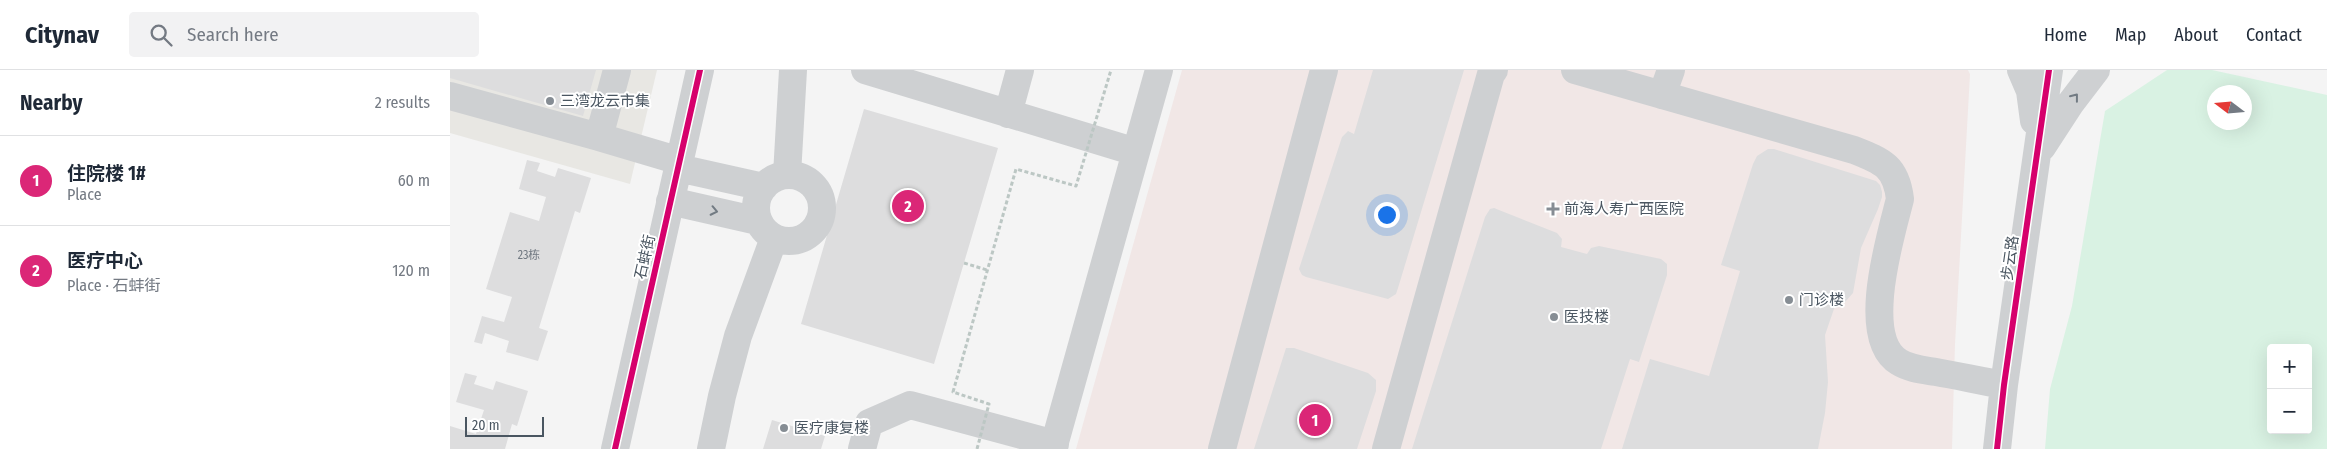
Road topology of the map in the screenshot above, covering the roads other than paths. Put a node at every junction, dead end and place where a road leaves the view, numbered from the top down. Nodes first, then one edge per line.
1 (617, 70) edge
2 (700, 70) edge
3 (793, 70) edge
4 (865, 70) edge
5 (1020, 70) edge
6 (1159, 70) edge
7 (1324, 70) edge
8 (1494, 70) edge
9 (1575, 70) edge
10 (1671, 70) edge
11 (2021, 70) edge
12 (2049, 70) edge
13 (2096, 70) edge
14 (1662, 95) junction
15 (450, 96) edge
16 (1008, 114) junction
17 (599, 138) junction
18 (1136, 152) junction
19 (2039, 152) junction
20 (679, 164) junction
21 (776, 181) junction
22 (670, 201) junction
23 (766, 229) junction
24 (2004, 385) junction
25 (1054, 446) edge
26 (615, 449) edge
27 (711, 449) edge
28 (862, 449) edge
29 (1222, 449) edge
30 (1386, 449) edge
31 (1997, 449) edge

1 - 17 street
2 - 20 street, 石蚌街
3 - 21 street
4 - 16 street
5 - 16 street
6 - 18 street
7 - 29 street
8 - 30 street
9 - 14 street
10 - 14 street
11 - 19 street
12 - 19 street, 步云路
19 -> 13 street
14 - 24 street
15 - 17 street
16 - 18 street
17 - 20 street
18 - 25 street
19 - 24 street, 步云路
20 - 21 street
20 - 22 street, 石蚌街
21 - 23 street
21 - 23 street
22 -> 23 street
22 - 26 street, 石蚌街
23 - 27 street
24 - 31 street, 步云路
25 - 28 street

